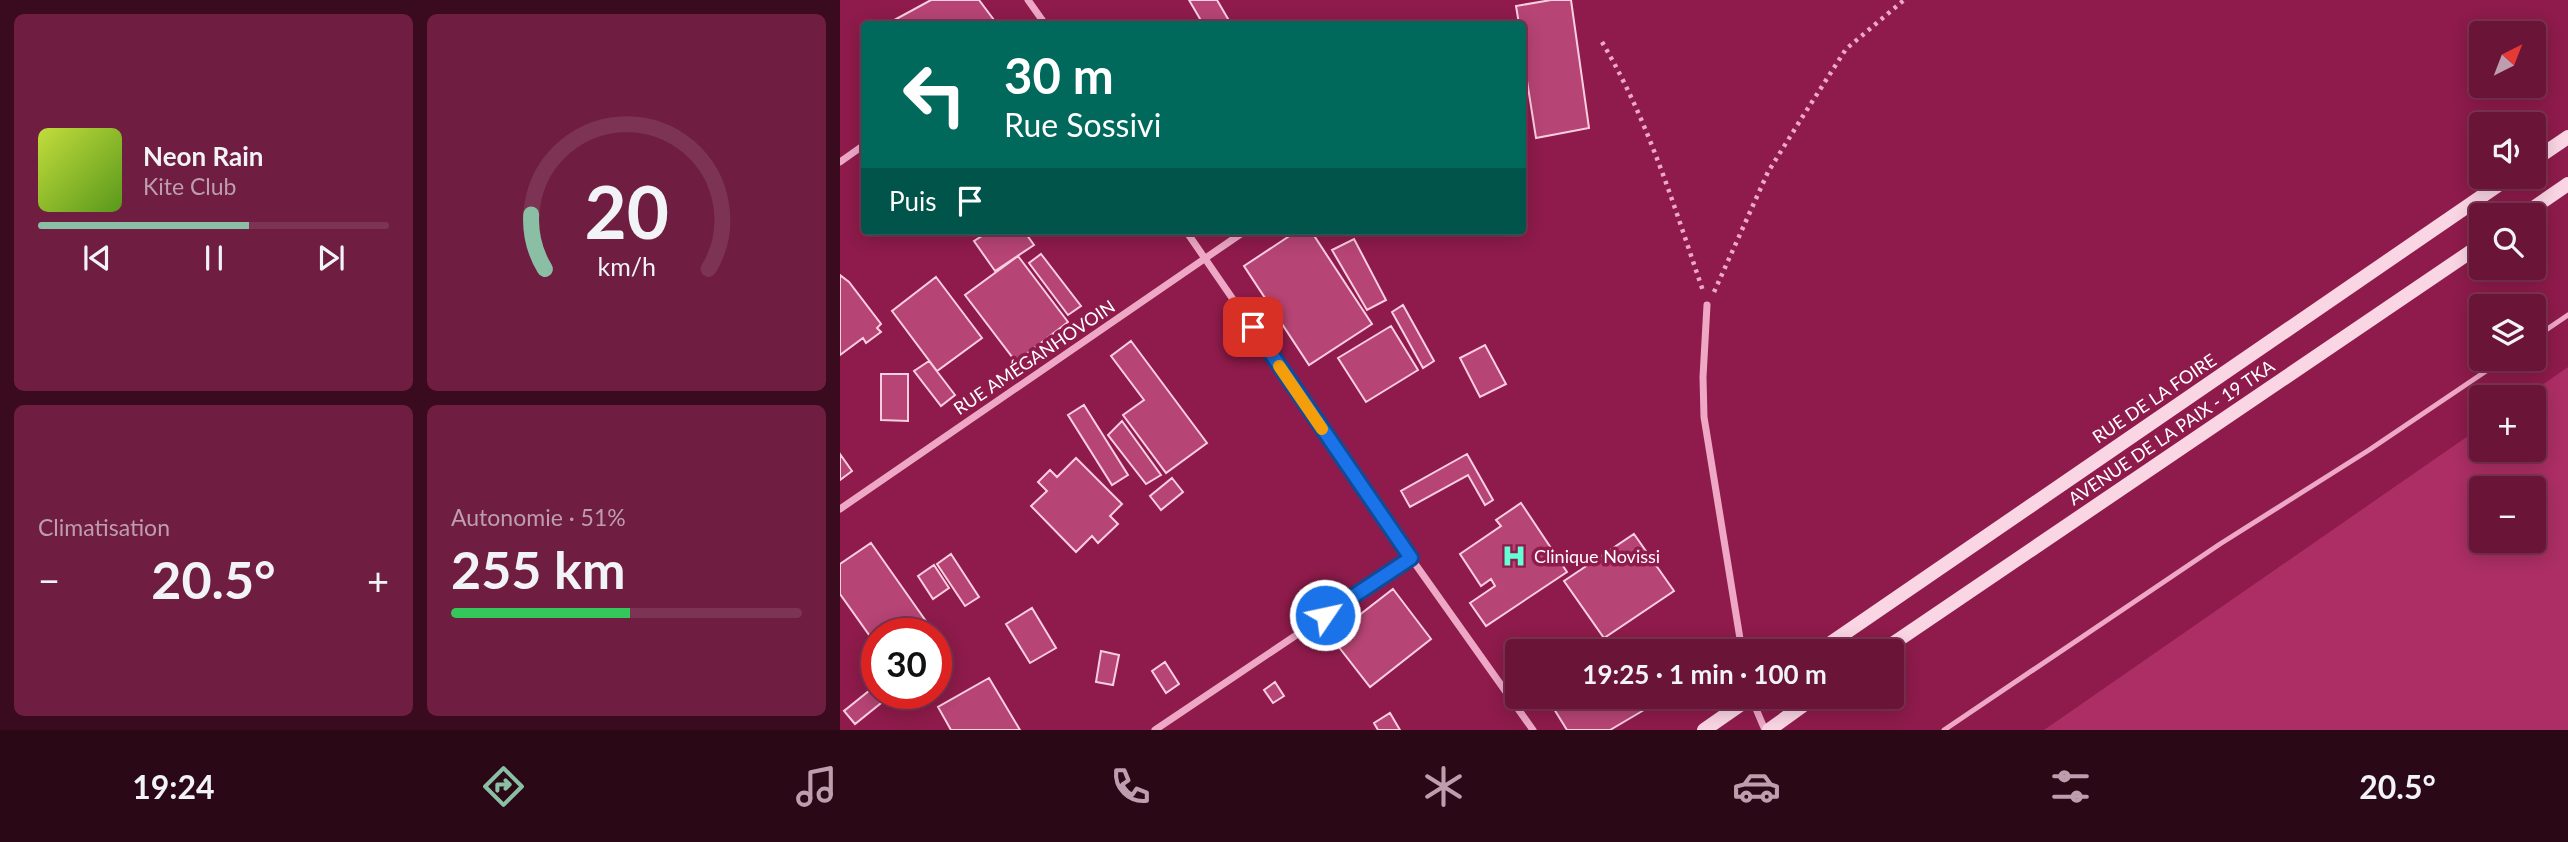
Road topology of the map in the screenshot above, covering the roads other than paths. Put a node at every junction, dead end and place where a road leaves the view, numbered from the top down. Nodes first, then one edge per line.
1 (1028, 0) edge
2 (1041, 21) edge
3 (2568, 137) edge
4 (861, 147) edge
5 (2546, 152) edge
6 (840, 162) edge
7 (2568, 184) edge
8 (2493, 189) edge
9 (2540, 203) edge
10 (1189, 235) edge
11 (1239, 235) edge
12 (2469, 253) edge
13 (1205, 258) junction
14 (1707, 305) road end
15 (2568, 315) edge
16 (2546, 330) edge
17 (2486, 371) edge
18 (840, 509) edge
19 (1411, 558) junction
20 (1740, 639) edge
21 (1836, 639) edge
22 (1900, 639) edge
23 (1734, 709) edge
24 (1757, 709) edge
25 (1797, 709) edge
26 (1154, 730) edge
27 (1533, 730) edge
28 (1704, 730) edge
29 (1767, 730) edge
30 (1944, 730) edge

1 - 2 street
3 - 5 main road
4 - 6 street
7 - 9 main road
8 - 21 main road, RUE DE LA FOIRE
10 - 13 street
11 - 13 street, RUE AMÉGANHOVOIN
12 - 22 main road, AVENUE DE LA PAIX - 19 TKA
13 - 18 street, RUE AMÉGANHOVOIN
13 - 19 street
14 - 20 street
15 - 16 lane
17 - 30 lane
19 - 26 street
19 - 27 street
23 - 28 main road
24 - 29 street
25 - 29 main road

